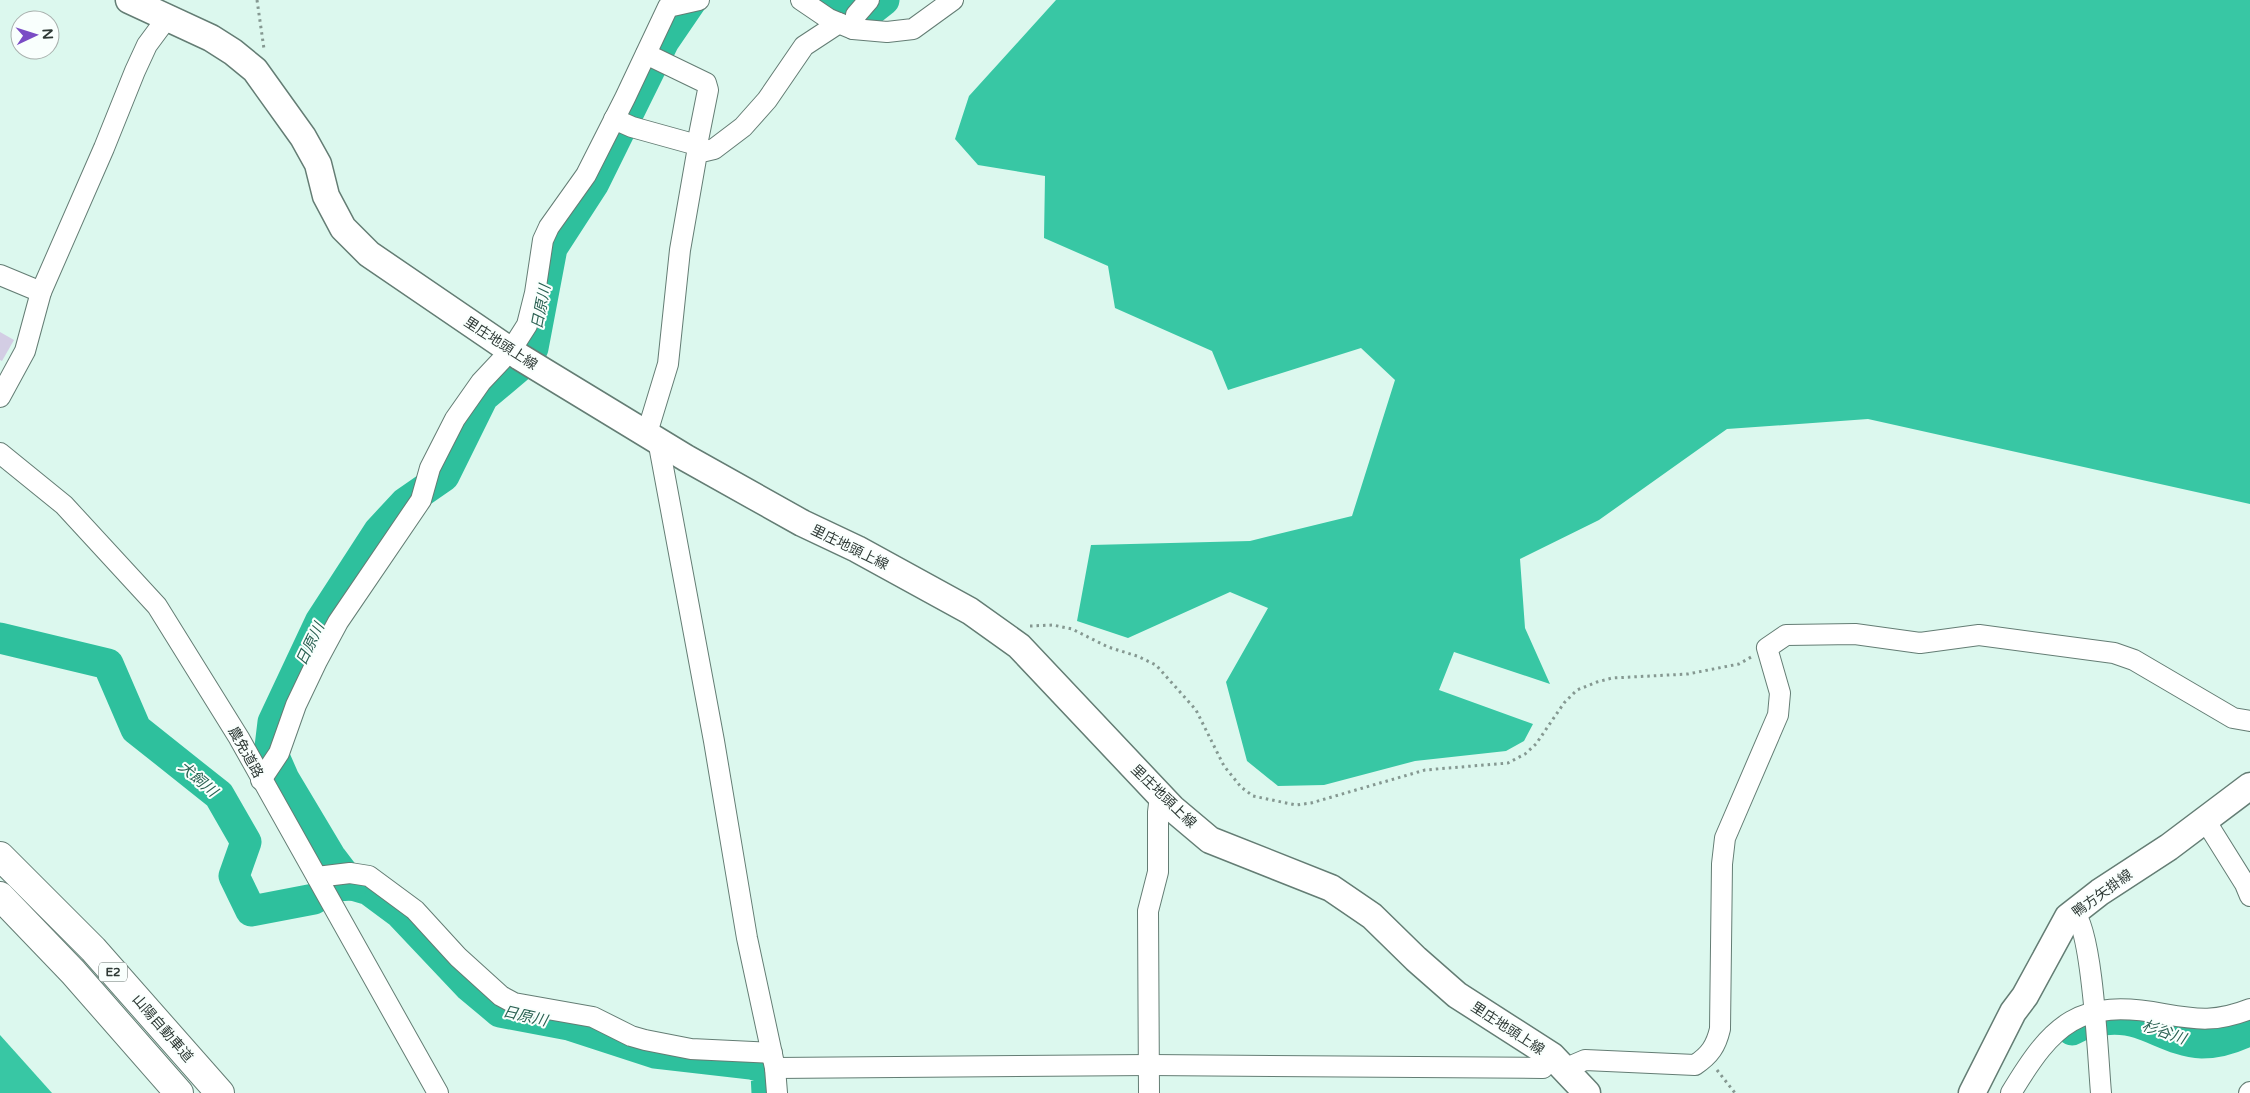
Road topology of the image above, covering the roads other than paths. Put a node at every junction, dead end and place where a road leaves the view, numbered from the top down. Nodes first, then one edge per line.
1 (129, 0) edge
2 (801, 0) edge
3 (953, 0) edge
4 (684, 1) edge
5 (856, 15) edge
6 (167, 18) junction
7 (652, 57) junction
8 (622, 122) junction
9 (697, 149) junction
10 (0, 275) edge
11 (41, 292) junction
12 (521, 357) junction
13 (0, 397) edge
14 (652, 437) junction
15 (0, 453) edge
16 (2250, 721) edge
17 (270, 768) junction
18 (2250, 786) edge
19 (1160, 796) junction
20 (2205, 820) junction
21 (0, 856) edge
22 (324, 884) junction
23 (0, 896) edge
24 (2250, 896) edge
25 (2074, 912) junction
26 (2250, 1009) edge
27 (2095, 1017) junction
28 (774, 1061) junction
29 (1558, 1062) junction
30 (1150, 1065) junction
31 (179, 1093) edge
32 (220, 1093) edge
33 (438, 1093) edge
34 (776, 1093) edge
35 (1149, 1093) edge
36 (1587, 1093) edge
37 (1972, 1093) edge
38 (2011, 1093) edge
39 (2101, 1093) edge

1 - 6 main road, 里庄地頭上線
2 - 5 street
3 - 5 street
4 - 7 street
5 - 9 street
6 - 11 street
6 - 12 main road, 里庄地頭上線
7 - 8 street
7 - 9 street
8 - 9 street
8 - 12 street
9 - 14 street
10 - 11 street
11 - 13 street
12 - 14 main road, 里庄地頭上線
12 - 17 street
14 - 19 main road, 里庄地頭上線
14 - 28 street
15 - 17 street, 農免道路
16 - 29 street
17 - 22 street, 農免道路
18 - 20 main road, 鴨方矢掛線
19 - 29 main road, 里庄地頭上線
19 - 30 street
20 - 24 street
20 - 25 main road, 鴨方矢掛線
21 - 32 highway, 山陽自動車道 / E2
22 - 28 street
22 - 33 street, 農免道路
23 - 31 highway, E2
25 - 27 street
25 - 37 main road, 鴨方矢掛線
26 - 27 street
27 - 38 street
27 - 39 street
28 - 30 street
28 - 34 street
29 - 30 street
29 - 36 main road, 里庄地頭上線
30 - 35 street

